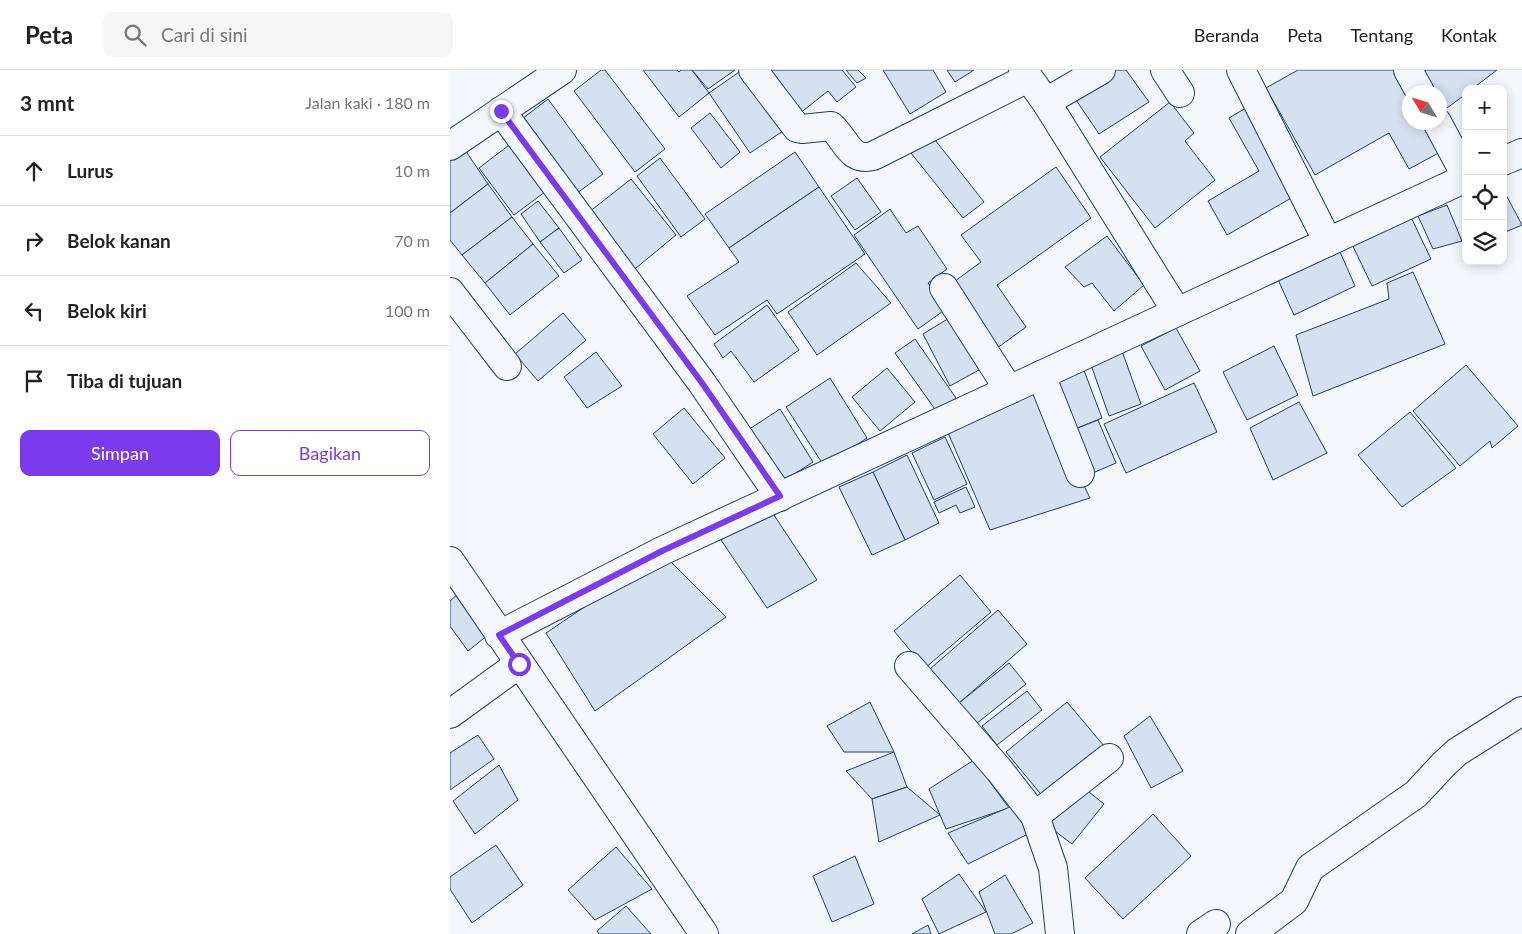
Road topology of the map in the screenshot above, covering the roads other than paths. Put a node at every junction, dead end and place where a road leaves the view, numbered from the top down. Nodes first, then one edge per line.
1 (753, 70) edge
2 (1101, 70) edge
3 (1165, 70) edge
4 (1240, 70) edge
5 (1408, 70) edge
6 (546, 74) edge
7 (1026, 74) edge
8 (1416, 85) edge
9 (1180, 93) dead end
10 (1046, 102) junction
11 (501, 111) junction
12 (1441, 130) edge
13 (450, 146) edge
14 (1522, 153) edge
15 (1507, 159) edge
16 (1465, 175) edge
17 (1462, 179) edge
18 (1328, 242) junction
19 (944, 288) dead end
20 (450, 292) edge
21 (1178, 312) junction
22 (507, 366) dead end
23 (1041, 375) junction
24 (1009, 390) junction
25 (1080, 473) dead end
26 (780, 496) junction
27 (450, 562) edge
28 (499, 635) junction
29 (519, 664) junction
30 (909, 666) dead end
31 (1522, 711) edge
32 (450, 714) edge
33 (1109, 758) dead end
34 (1035, 816) junction
35 (704, 934) edge
36 (1060, 934) edge
37 (1250, 934) edge

1 - 7 street
2 - 10 street
3 - 9 street
4 - 18 street
5 - 8 street
6 - 11 street
7 - 10 street
10 - 21 street
11 - 13 street
11 - 26 street
12 - 16 street
14 - 15 street
17 - 18 street
18 - 21 street
19 - 24 street
20 - 22 street
21 - 23 street
23 - 24 street
23 - 25 street
24 - 26 street
26 - 28 street
27 - 28 street
28 - 29 street
29 - 32 street
29 - 35 street
30 - 34 street
31 - 37 street
33 - 34 street
34 - 36 street

